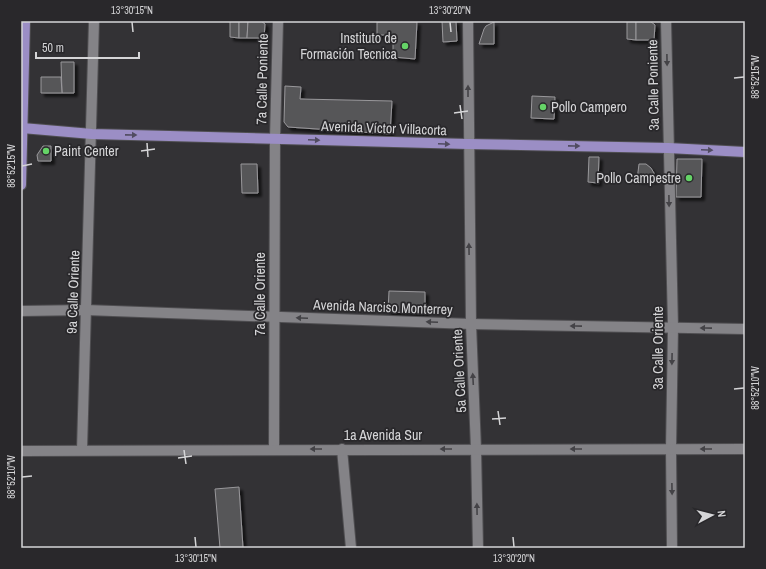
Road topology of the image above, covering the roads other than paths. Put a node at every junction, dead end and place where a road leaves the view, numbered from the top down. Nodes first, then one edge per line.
1 (25, 21) edge
2 (94, 21) edge
3 (278, 21) edge
4 (468, 21) edge
5 (666, 21) edge
6 (22, 39) edge
7 (22, 128) edge
8 (92, 134) junction
9 (275, 138) junction
10 (468, 144) junction
11 (668, 148) junction
12 (745, 152) edge
13 (21, 185) edge
14 (86, 310) junction
15 (21, 311) edge
16 (274, 318) junction
17 (471, 324) junction
18 (673, 327) junction
19 (745, 329) edge
20 (342, 449) junction
21 (476, 449) junction
22 (671, 449) junction
23 (21, 450) edge
24 (82, 450) junction
25 (274, 450) junction
26 (745, 450) edge
27 (351, 548) edge
28 (478, 548) edge
29 (672, 548) edge

1 - 6 main road
2 - 8 street, 9a Calle Oriente
3 - 9 street, 7a Calle Poniente
10 -> 4 street, 5a Calle Oriente
5 -> 11 street, 3a Calle Poniente
6 - 7 main road
7 - 8 main road, Avenida Víctor Villacorta
7 - 13 main road
8 -> 9 main road, Avenida Víctor Villacorta
8 - 14 street, 9a Calle Oriente
9 -> 10 main road, Avenida Víctor Villacorta
9 - 16 street, 7a Calle Oriente
10 -> 11 main road, Avenida Víctor Villacorta
17 -> 10 street, 5a Calle Oriente
11 -> 12 main road, Avenida Víctor Villacorta
11 -> 18 street, 3a Calle Oriente
14 - 15 street, Avenida Narciso Monterrey
14 - 16 street, Avenida Narciso Monterrey
14 - 24 street, 9a Calle Oriente
17 -> 16 street, Avenida Narciso Monterrey
16 - 25 street, 7a Calle Oriente
18 -> 17 street, Avenida Narciso Monterrey
21 -> 17 street, 5a Calle Oriente
19 -> 18 street, Avenida Narciso Monterrey
18 -> 22 street, 3a Calle Oriente
21 -> 20 street, 1a Avenida Sur
20 -> 25 street, 1a Avenida Sur
20 - 27 street
22 -> 21 street, 1a Avenida Sur
28 -> 21 street, 5a Calle Oriente
26 -> 22 street, 1a Avenida Sur
22 -> 29 street, 3a Calle Oriente
23 - 24 street, 1a Avenida Sur
24 - 25 street, 1a Avenida Sur

